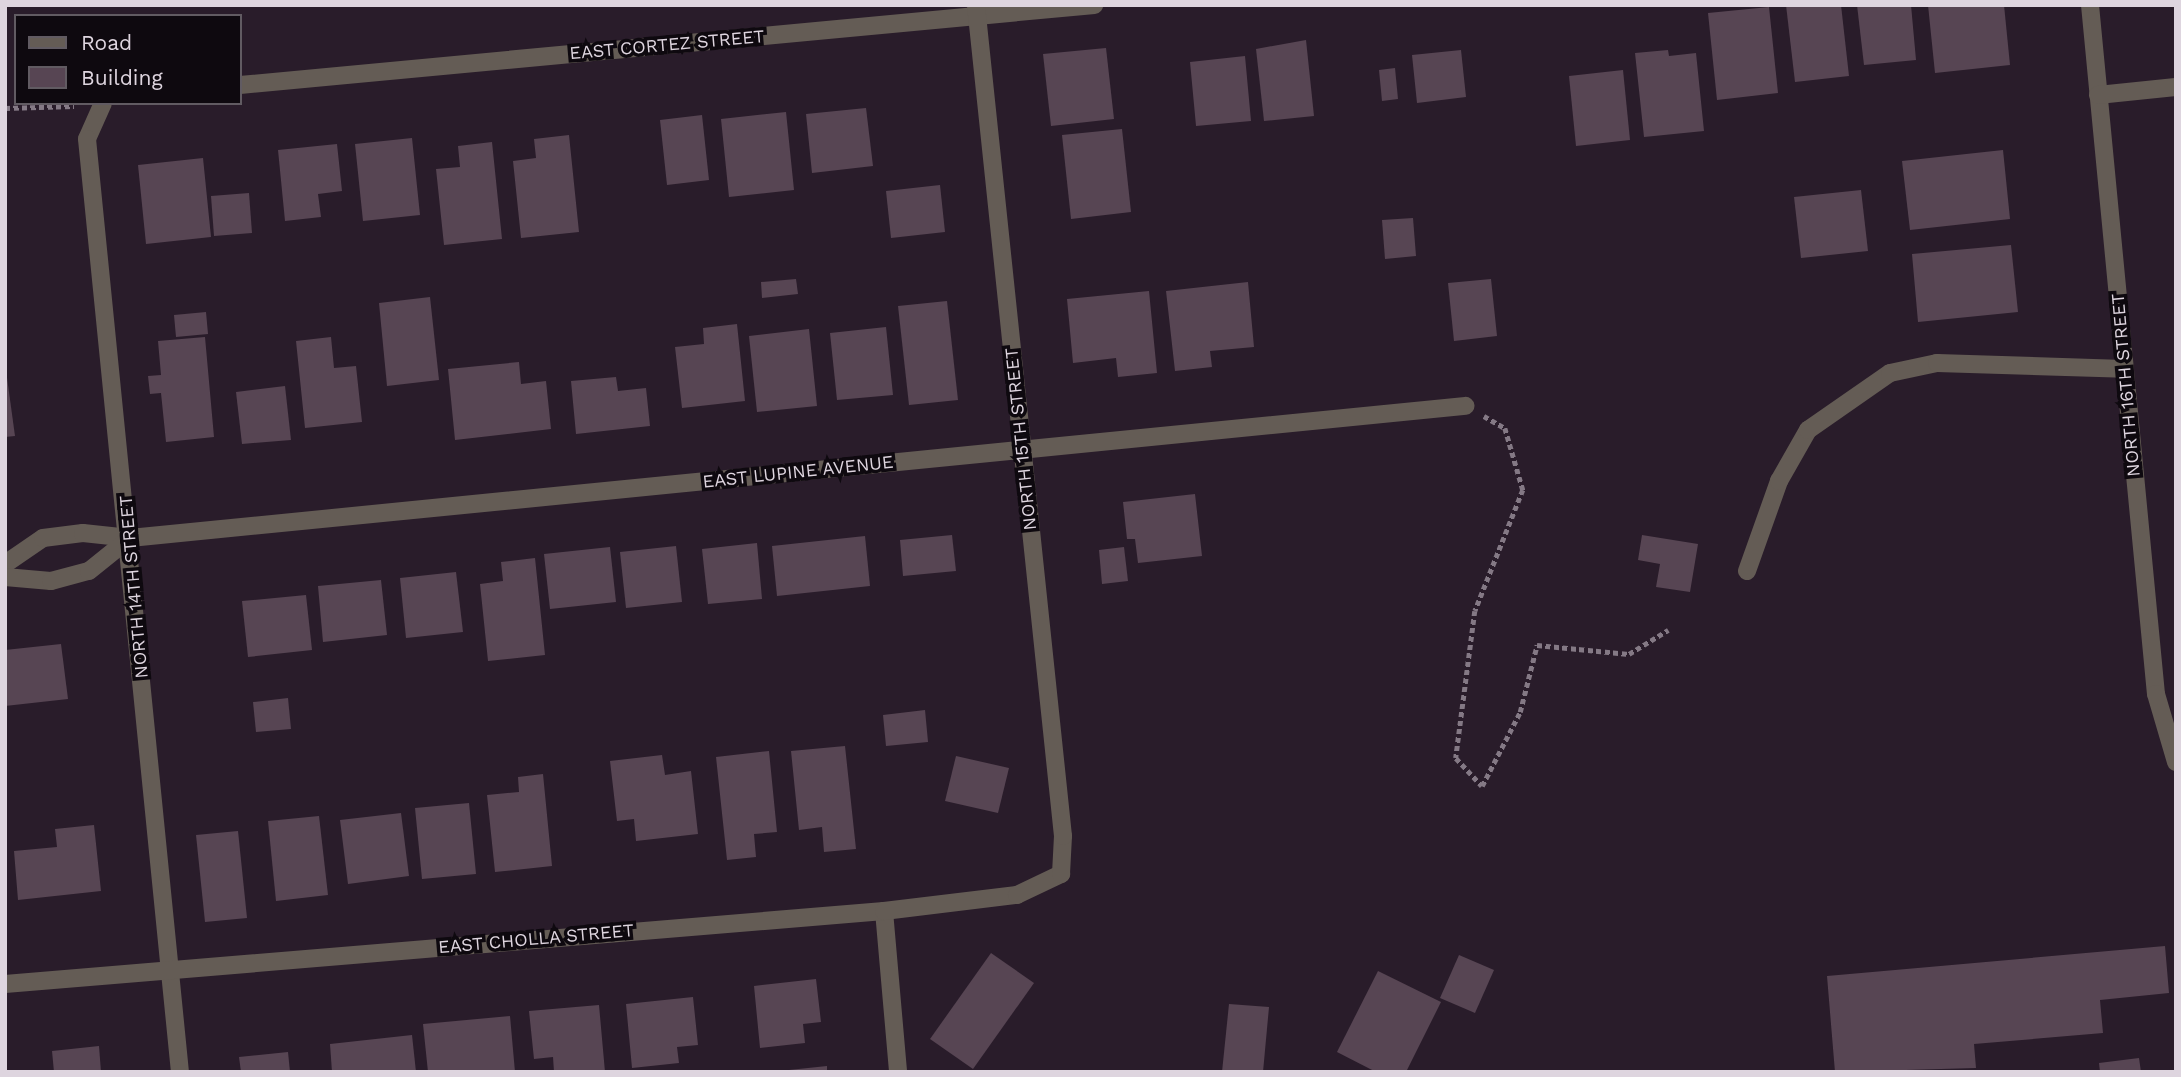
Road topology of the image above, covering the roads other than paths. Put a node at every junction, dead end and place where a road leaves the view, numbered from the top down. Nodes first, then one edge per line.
1 (1094, 5) edge
2 (2090, 5) edge
3 (976, 11) edge
4 (242, 85) edge
5 (2176, 87) edge
6 (2098, 95) junction
7 (101, 105) edge
8 (2124, 369) junction
9 (1465, 406) road end
10 (1022, 450) junction
11 (130, 538) junction
12 (5, 564) edge
13 (1747, 571) dead end
14 (5, 577) edge
15 (2176, 762) edge
16 (1061, 874) joint
17 (884, 911) junction
18 (169, 969) junction
19 (5, 984) edge
20 (180, 1072) edge
21 (898, 1072) edge

1 - 3 street, EAST CORTEZ STREET
2 - 6 street, NORTH 16TH STREET
3 - 4 street, EAST CORTEZ STREET
3 - 10 street, NORTH 15TH STREET
5 - 6 street
6 - 8 street, NORTH 16TH STREET
7 - 11 street, NORTH 14TH STREET
8 - 13 street
8 - 15 street, NORTH 16TH STREET
9 - 10 street, EAST LUPINE AVENUE
10 - 11 street, EAST LUPINE AVENUE
10 - 16 street, NORTH 15TH STREET
11 - 12 street, EAST LUPINE AVENUE
11 - 14 street
11 - 18 street, NORTH 14TH STREET
16 - 17 street, EAST CHOLLA STREET
17 - 18 street, EAST CHOLLA STREET
17 - 21 street
18 - 19 street, EAST CHOLLA STREET
18 - 20 street, NORTH 14TH STREET

